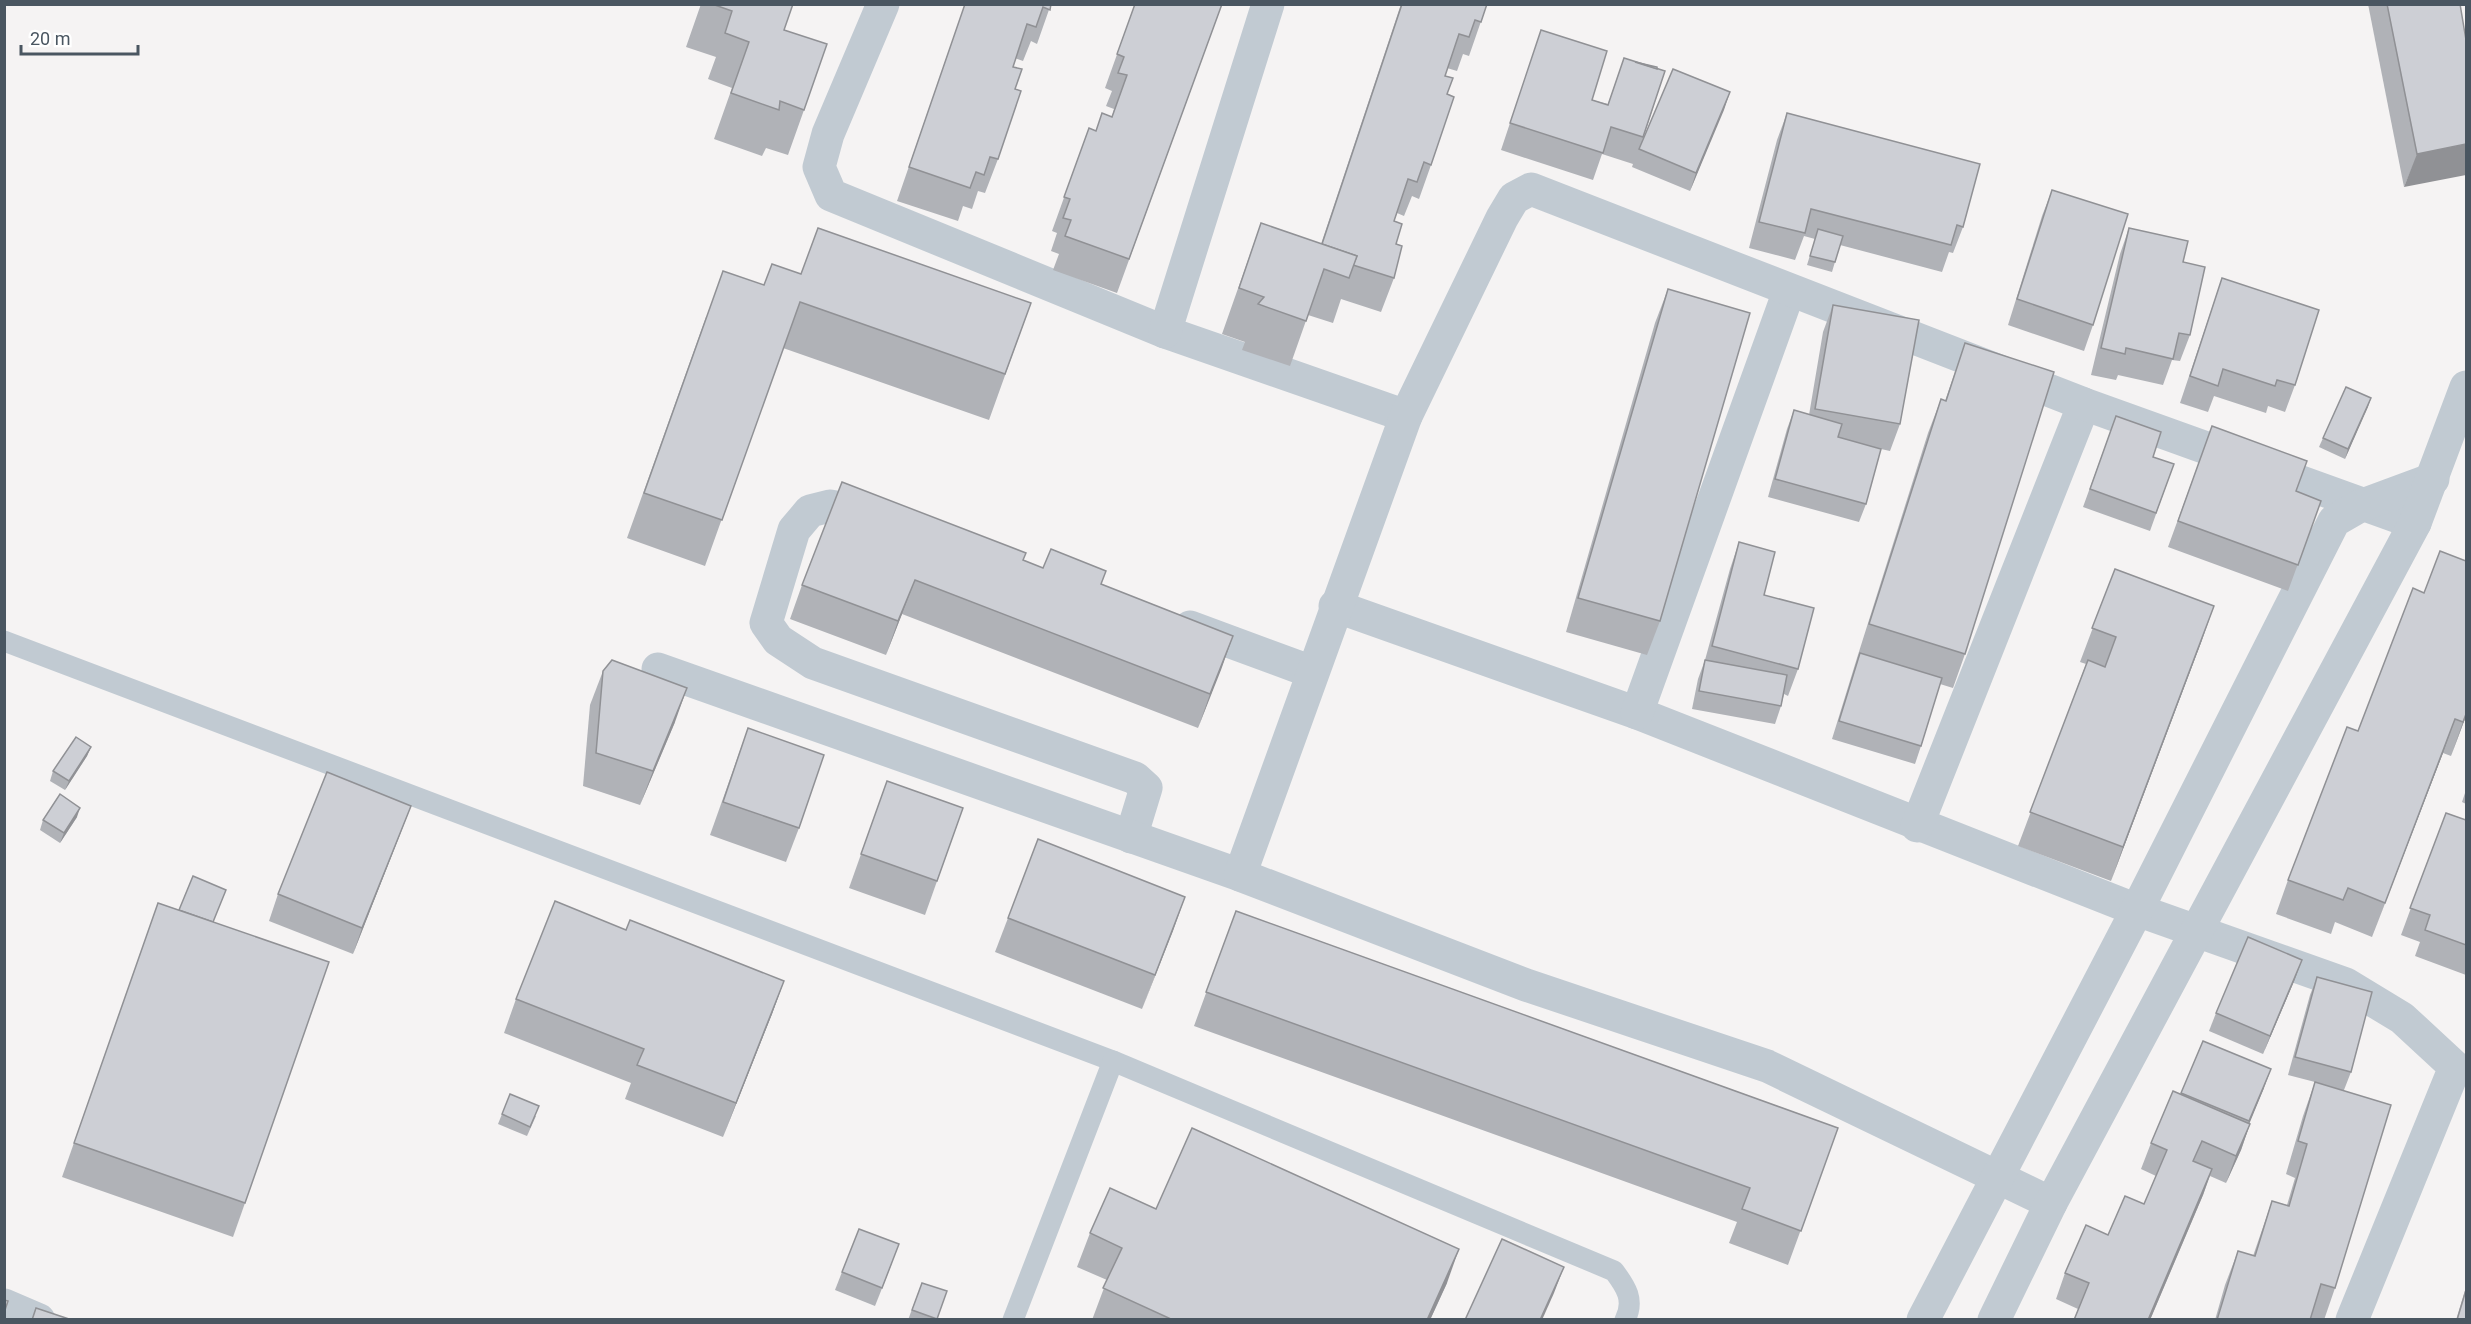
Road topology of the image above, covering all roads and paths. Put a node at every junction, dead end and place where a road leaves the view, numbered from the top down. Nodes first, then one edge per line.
1 (883, 4) edge
2 (1268, 4) edge
3 (1789, 291) junction
4 (1165, 333) junction
5 (2466, 387) edge
6 (2084, 404) junction
7 (1406, 416) junction
8 (2433, 479) junction
9 (2360, 506) junction
10 (900, 522) edge
11 (2415, 523) junction
12 (1335, 606) junction
13 (1156, 615) edge
14 (4, 641) edge
15 (658, 669) dead end
16 (1312, 672) junction
17 (1637, 713) junction
18 (1917, 826) junction
19 (1131, 837) junction
20 (1240, 875) junction
21 (2137, 910) junction
22 (2198, 930) junction
23 (1113, 1062) junction
24 (2461, 1069) edge
25 (1996, 1178) junction
26 (2050, 1203) junction
27 (4, 1305) edge
28 (39, 1320) edge
29 (1013, 1320) edge
30 (1625, 1320) edge
31 (1923, 1320) edge
32 (1994, 1320) edge
33 (2352, 1320) edge

1 - 4 street
2 - 4 street
3 - 6 street
3 - 7 street
3 - 17 street
4 - 7 street
5 - 8 street
6 - 9 street
6 - 18 street
7 - 12 street
8 - 9 street
8 - 11 street
9 - 11 street
9 - 21 street
10 - 19 street
11 - 22 street
12 - 16 street
12 - 17 street
13 - 16 street
14 - 23 lane
15 - 19 street
16 - 20 street
17 - 18 street
18 - 21 street
19 - 20 street
20 - 25 street
21 - 22 street
21 - 25 street
22 - 24 street
22 - 26 street
23 - 29 lane
23 - 30 lane
24 - 33 street
25 - 26 street
25 - 31 street
26 - 32 street
27 - 28 street

